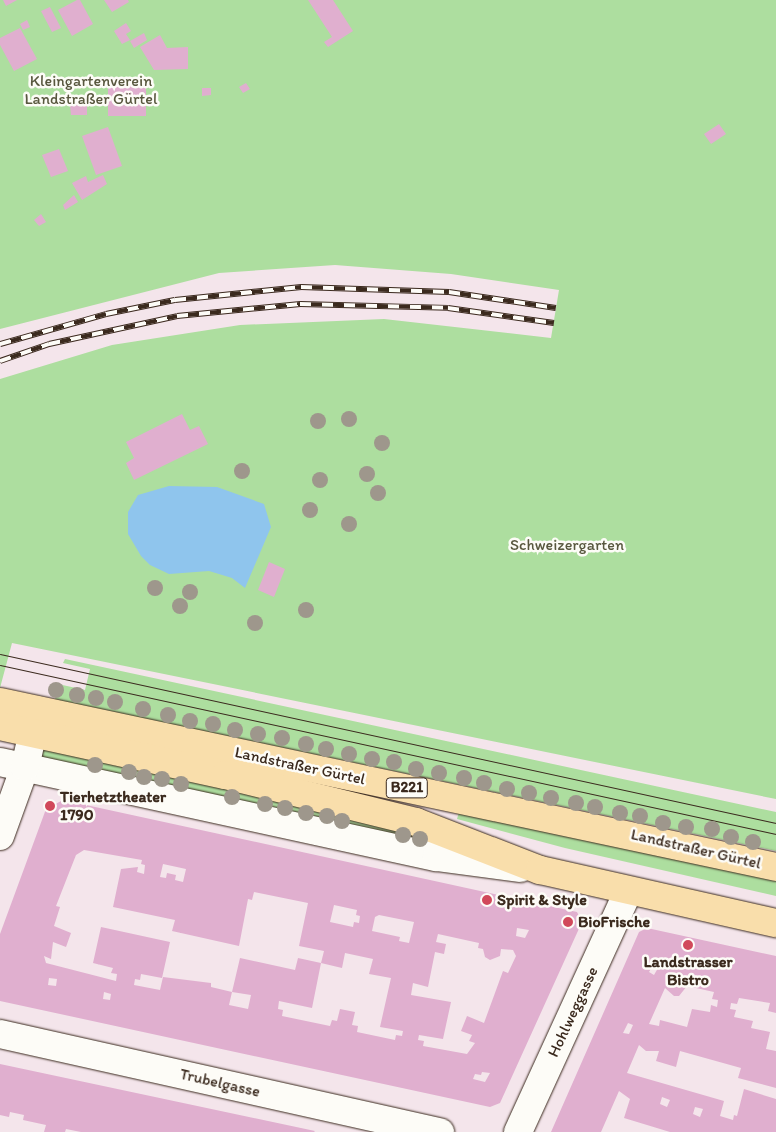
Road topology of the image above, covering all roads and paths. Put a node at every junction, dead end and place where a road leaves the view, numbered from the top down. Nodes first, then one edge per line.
1 (0, 702) edge
2 (35, 721) junction
3 (0, 726) edge
4 (12, 765) edge
5 (0, 836) edge
6 (776, 867) edge
7 (540, 870) junction
8 (628, 892) junction
9 (776, 922) edge
10 (0, 1034) edge
11 (440, 1132) edge
12 (518, 1132) edge

1 - 2 main road, Landstraßer Gürtel / B221
2 - 3 main road, Landstraßer Gürtel / B221
2 - 4 street
2 - 6 main road, Landstraßer Gürtel / B221
2 - 7 main road, Landstraßer Gürtel / B221
4 - 5 street
4 - 7 street, Landstraßer Gürtel
7 - 8 main road, Landstraßer Gürtel / B221
8 - 9 main road, Landstraßer Gürtel / B221
8 - 12 street, Hohlweggasse
10 - 11 street, Trubelgasse

